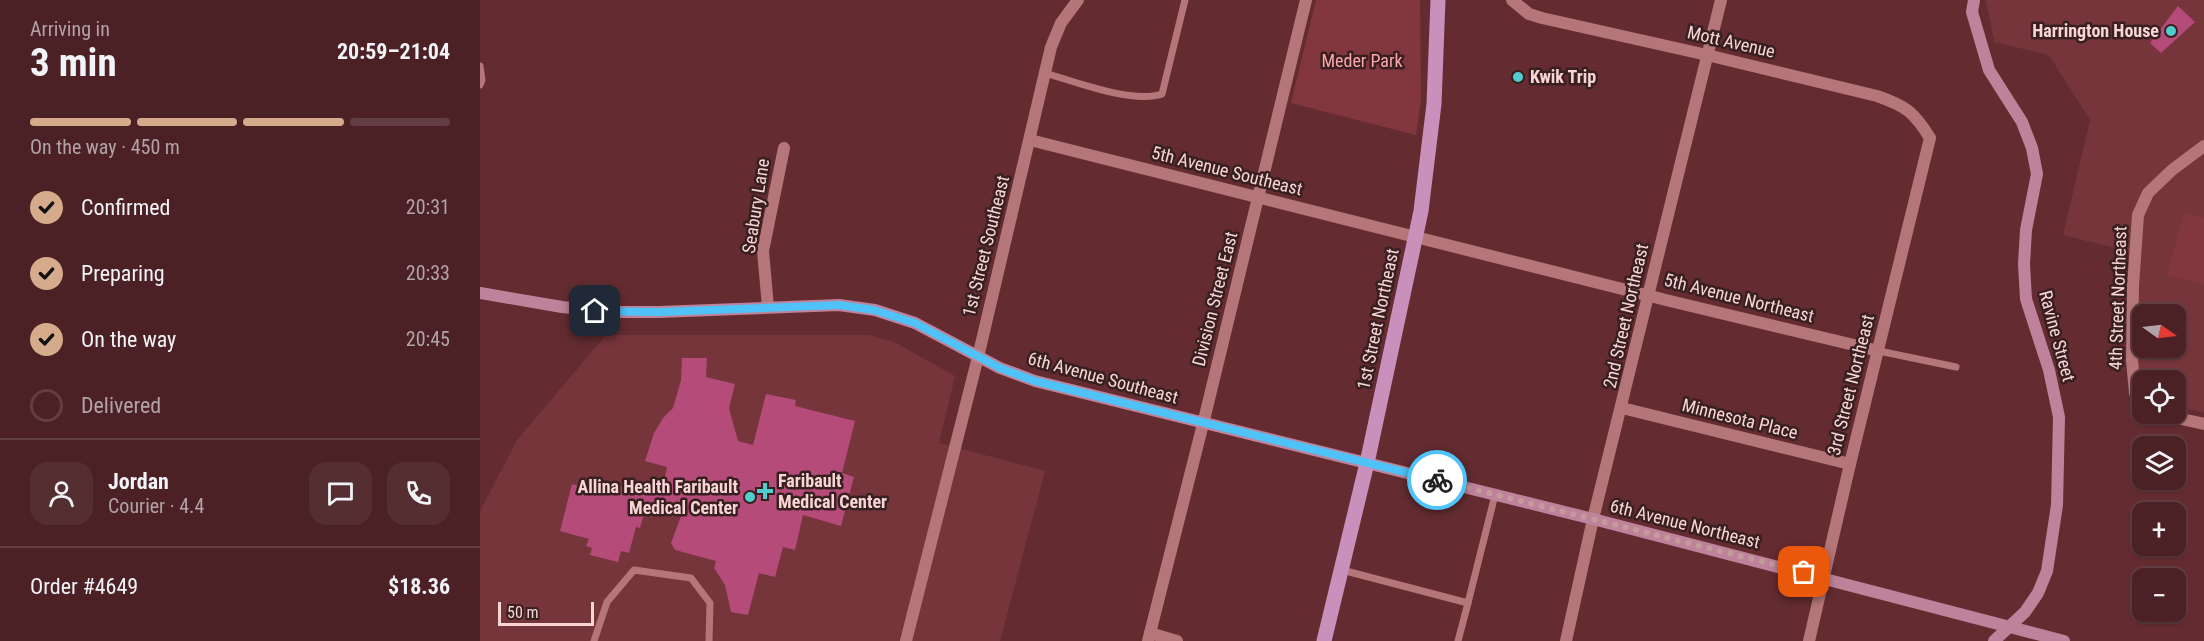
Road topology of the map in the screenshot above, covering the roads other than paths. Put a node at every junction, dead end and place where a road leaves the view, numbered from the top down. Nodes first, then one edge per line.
1 (1185, 0) edge
2 (1306, 0) edge
3 (1438, 0) edge
4 (1512, 0) edge
5 (1722, 0) edge
6 (1974, 0) edge
7 (1076, 1) edge
8 (1707, 55) junction
9 (480, 66) edge
10 (1046, 73) junction
11 (480, 85) edge
12 (1930, 138) joint
13 (1030, 140) junction
14 (2204, 146) edge
15 (784, 147) dead end
16 (1259, 196) junction
17 (1416, 237) junction
18 (480, 293) edge
19 (1649, 295) junction
20 (768, 307) junction
21 (1879, 351) junction
22 (978, 357) junction
23 (1956, 367) dead end
24 (2133, 370) edge
25 (1622, 408) junction
26 (2186, 420) edge
27 (1203, 424) junction
28 (2204, 424) edge
29 (1367, 463) junction
30 (1850, 464) junction
31 (1495, 495) junction
32 (1593, 519) junction
33 (1342, 570) junction
34 (1825, 578) junction
35 (1468, 603) junction
36 (2008, 628) junction
37 (1149, 637) edge
38 (594, 641) edge
39 (709, 641) edge
40 (906, 641) edge
41 (1177, 641) edge
42 (1324, 641) edge
43 (1458, 641) edge
44 (1566, 641) edge
45 (1809, 641) edge
46 (1994, 641) edge
47 (2064, 641) edge

1 - 10 lane
2 - 16 street, Division Street East
3 - 17 main road, 1st Street Northeast
4 - 8 street, Mott Avenue
5 - 8 street, 2nd Street Northeast
6 - 36 street, Ravine Street
7 - 10 street, 1st Street Southeast
8 - 12 street, Mott Avenue
8 - 19 street, 2nd Street Northeast
9 - 11 lane
10 - 13 street, 1st Street Southeast
12 - 21 street, 3rd Street Northeast
13 - 16 street, 5th Avenue Southeast
13 - 22 street, 1st Street Southeast
14 - 24 street, 4th Street Northeast
15 - 20 street, Seabury Lane
16 - 17 street, 5th Avenue Southeast
16 - 27 street, Division Street East
17 - 19 street, 5th Avenue Northeast
17 - 29 main road, 1st Street Northeast
18 - 20 street, 6th Avenue Southeast
19 - 21 street, 5th Avenue Northeast
19 - 25 street, 2nd Street Northeast
20 - 22 street, 6th Avenue Southeast
21 - 23 lane
21 - 30 street, 3rd Street Northeast
22 - 27 street, 6th Avenue Southeast
22 - 40 street, 1st Street Southeast
25 - 30 street, Minnesota Place
25 - 32 street, 2nd Street Northeast
26 - 28 street
27 - 29 street, 6th Avenue Southeast
27 - 37 street, Division Street East
29 - 31 street, 6th Avenue Northeast
29 - 33 main road, 1st Street Northeast
30 - 34 street, 3rd Street Northeast
31 - 32 street, 6th Avenue Northeast
31 - 35 lane
32 - 34 street, 6th Avenue Northeast
32 - 44 street, 2nd Street Northeast
33 - 35 lane
33 - 42 main road, 1st Street Northeast
34 - 36 street, 6th Avenue Northeast
34 - 45 street, 3rd Street Northeast
35 - 43 lane
36 - 46 street, Ravine Street
36 - 47 street, 6th Avenue Northeast
37 - 41 street
38 - 39 lane

